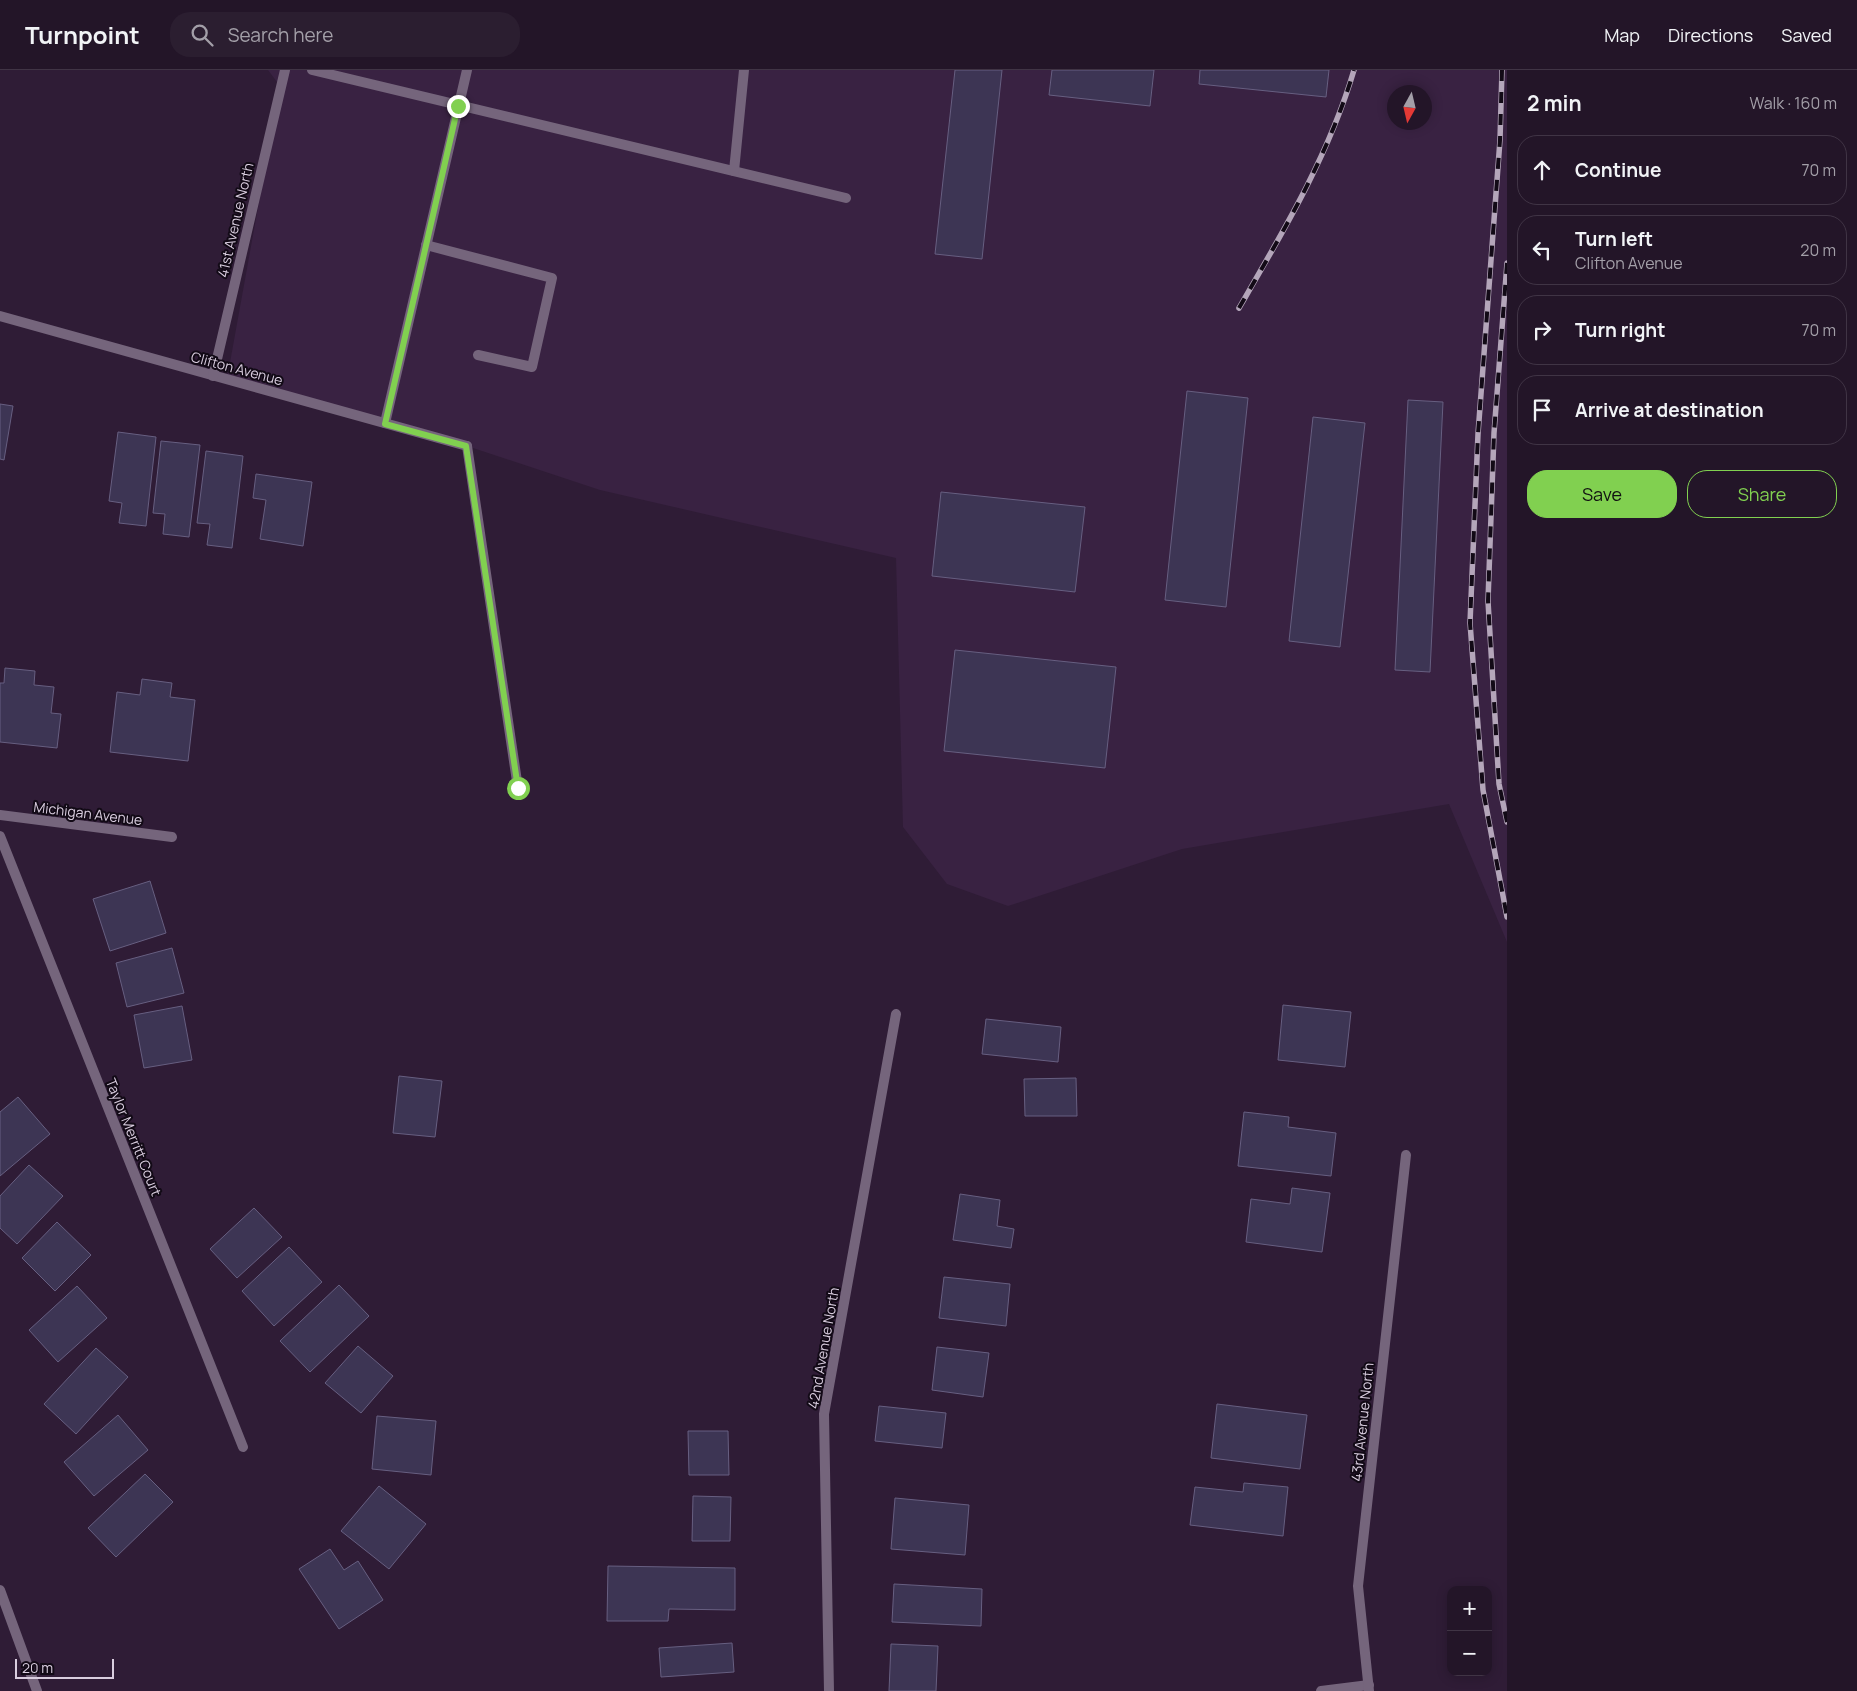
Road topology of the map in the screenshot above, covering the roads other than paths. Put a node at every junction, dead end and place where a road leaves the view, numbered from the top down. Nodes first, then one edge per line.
1 (285, 70) edge
2 (312, 70) edge
3 (467, 70) edge
4 (744, 70) edge
5 (458, 106) junction
6 (734, 171) junction
7 (846, 198) dead end
8 (426, 245) junction
9 (0, 316) edge
10 (478, 355) dead end
11 (213, 376) junction
12 (385, 424) junction
13 (518, 788) dead end
14 (0, 815) edge
15 (0, 836) edge
16 (172, 837) dead end
17 (896, 1014) dead end
18 (1406, 1155) dead end
19 (243, 1447) dead end
20 (0, 1590) edge
21 (1369, 1688) edge
22 (37, 1691) edge
23 (829, 1691) edge
24 (1320, 1691) edge

1 - 11 street, 41st Avenue North
2 - 5 street
3 - 5 street
4 - 6 street
5 - 6 street
5 - 8 street
6 - 7 street
8 - 10 street
8 - 12 street
9 - 11 street, Clifton Avenue
11 - 12 street, Clifton Avenue
12 - 13 street, Clifton Avenue
14 - 16 street, Michigan Avenue
15 - 19 street, Taylor Merritt Court
17 - 23 street, 42nd Avenue North
18 - 21 street, 43rd Avenue North
20 - 22 street
21 - 24 street

